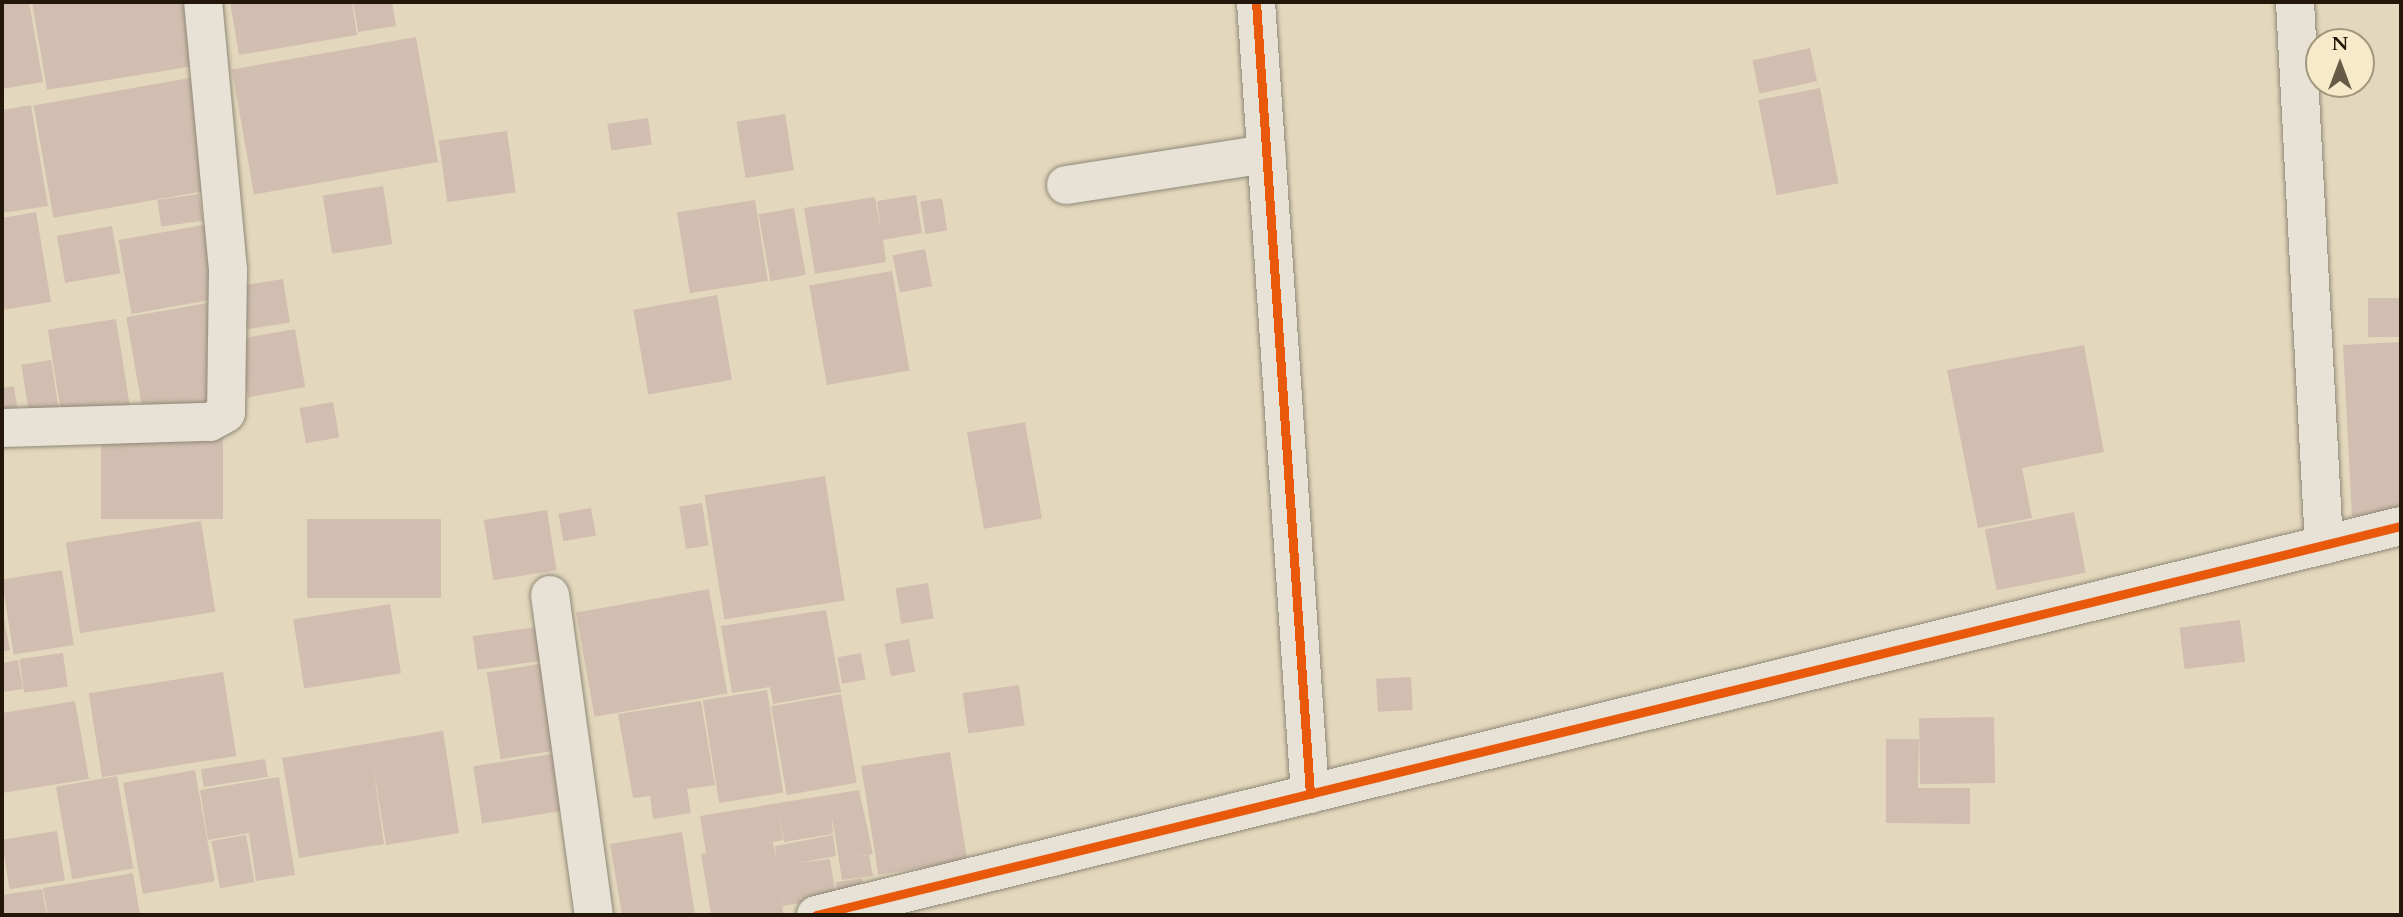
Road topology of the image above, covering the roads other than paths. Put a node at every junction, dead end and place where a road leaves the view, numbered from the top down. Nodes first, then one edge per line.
1 (203, 2) edge
2 (1256, 2) edge
3 (2295, 2) edge
4 (1267, 154) junction
5 (1066, 185) dead end
6 (2, 428) edge
7 (2401, 526) edge
8 (2324, 545) junction
9 (550, 595) dead end
10 (1310, 794) junction
11 (594, 915) edge
12 (816, 915) edge

1 - 6 street
2 - 4 street
3 - 8 street
4 - 5 street
4 - 10 street
7 - 8 street
8 - 10 street
9 - 11 street
10 - 12 street

